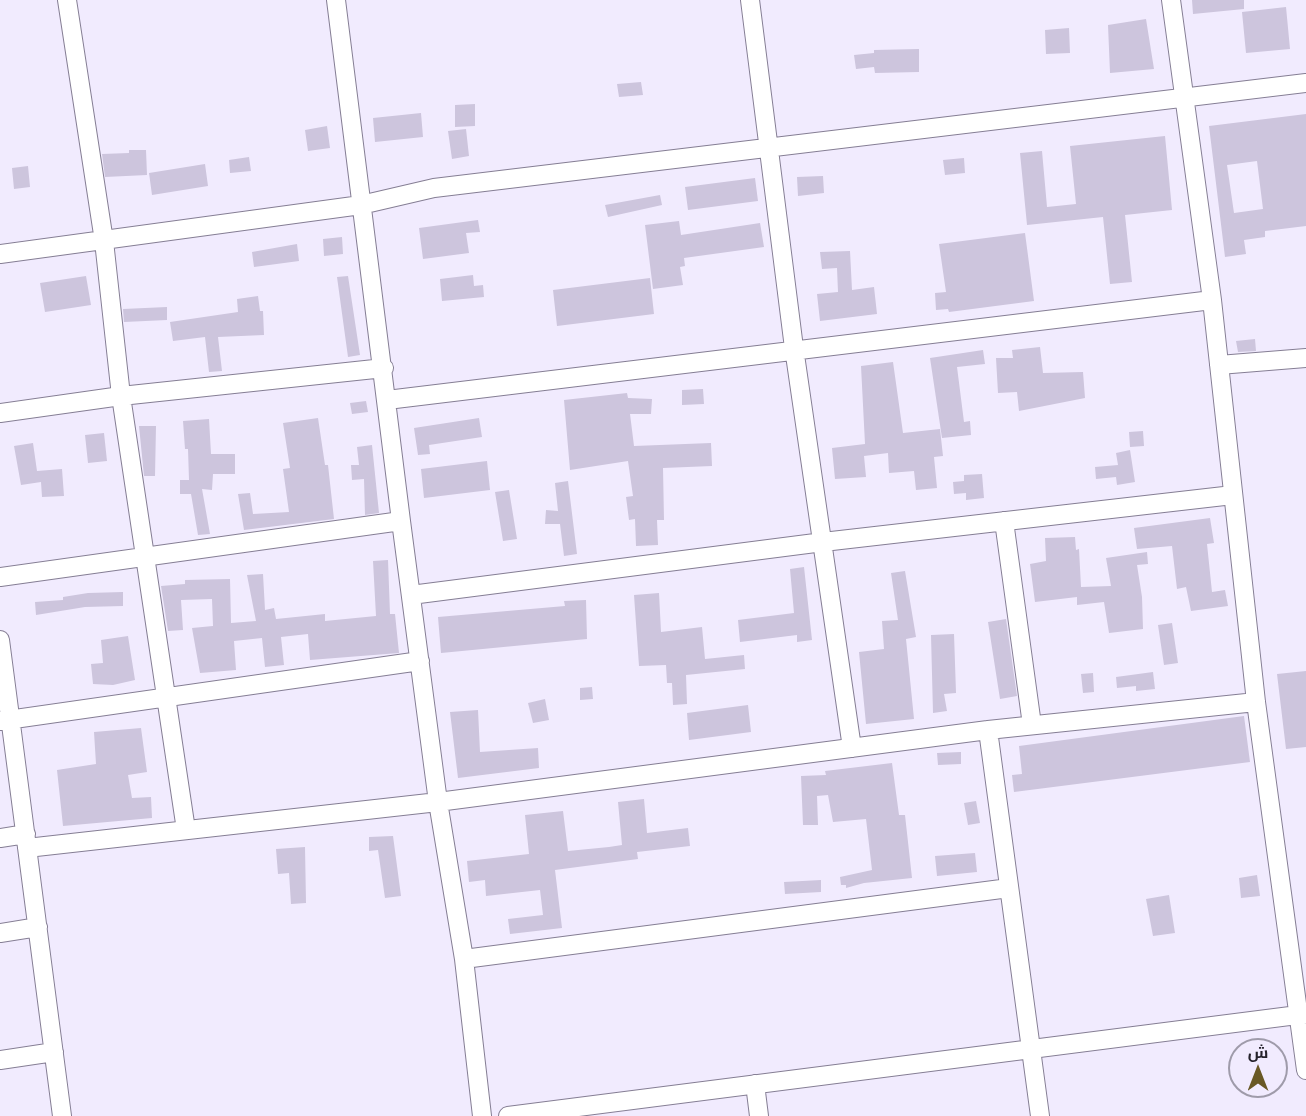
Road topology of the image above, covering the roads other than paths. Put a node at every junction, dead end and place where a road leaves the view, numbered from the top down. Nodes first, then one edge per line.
1 (67, 0) edge
2 (336, 0) edge
3 (750, 0) edge
4 (1171, 0) edge
5 (1306, 83) edge
6 (1183, 97) junction
7 (769, 146) junction
8 (361, 205) junction
9 (104, 241) junction
10 (0, 254) edge
11 (1212, 300) junction
12 (794, 348) junction
13 (1306, 358) edge
14 (1219, 365) junction
15 (384, 368) junction
16 (121, 396) junction
17 (387, 400) junction
18 (0, 413) edge
19 (1233, 495) junction
20 (401, 520) junction
21 (1004, 521) junction
22 (823, 542) junction
23 (145, 556) junction
24 (0, 577) edge
25 (411, 595) junction
26 (0, 640) edge
27 (420, 661) junction
28 (166, 697) junction
29 (1256, 702) junction
30 (5, 720) edge
31 (1032, 725) junction
32 (988, 730) junction
33 (852, 748) junction
34 (438, 802) junction
35 (186, 830) junction
36 (0, 838) edge
37 (26, 841) junction
38 (1010, 888) junction
39 (38, 927) junction
40 (0, 933) edge
41 (464, 959) junction
42 (1302, 1015) edge
43 (1031, 1048) junction
44 (54, 1053) junction
45 (0, 1060) edge
46 (1306, 1070) edge
47 (755, 1084) junction
48 (62, 1116) edge
49 (482, 1116) edge
50 (508, 1116) edge
51 (759, 1116) edge
52 (1040, 1116) edge

1 - 9 street
2 - 8 street
3 - 7 street
4 - 6 street
5 - 6 street
6 - 7 street
6 - 11 street
7 - 8 street
7 - 12 street
8 - 9 street
8 - 15 street
9 - 10 street
9 - 16 street
11 - 12 street
11 - 14 street
12 - 17 street
12 - 22 street
13 - 14 street
14 - 19 street
15 - 16 street
15 - 17 street
16 - 18 street
16 - 23 street
17 - 20 street
19 - 21 street
19 - 29 street
20 - 23 street
20 - 25 street
21 - 22 street
21 - 31 street
22 - 25 street
22 - 33 street
23 - 24 street
23 - 28 street
25 - 27 street
26 - 30 street
27 - 28 street
27 - 34 street
28 - 30 street
28 - 35 street
29 - 31 street
29 - 42 street
30 - 37 street
31 - 32 street
32 - 33 street
32 - 38 street
33 - 34 street
34 - 35 street
34 - 41 street
35 - 37 street
36 - 37 street
37 - 39 street
38 - 41 street
38 - 43 street
39 - 40 street
39 - 44 street
41 - 49 street
42 - 43 street
42 - 46 street
43 - 47 street
43 - 52 street
44 - 45 street
44 - 48 street
47 - 50 street
47 - 51 street

